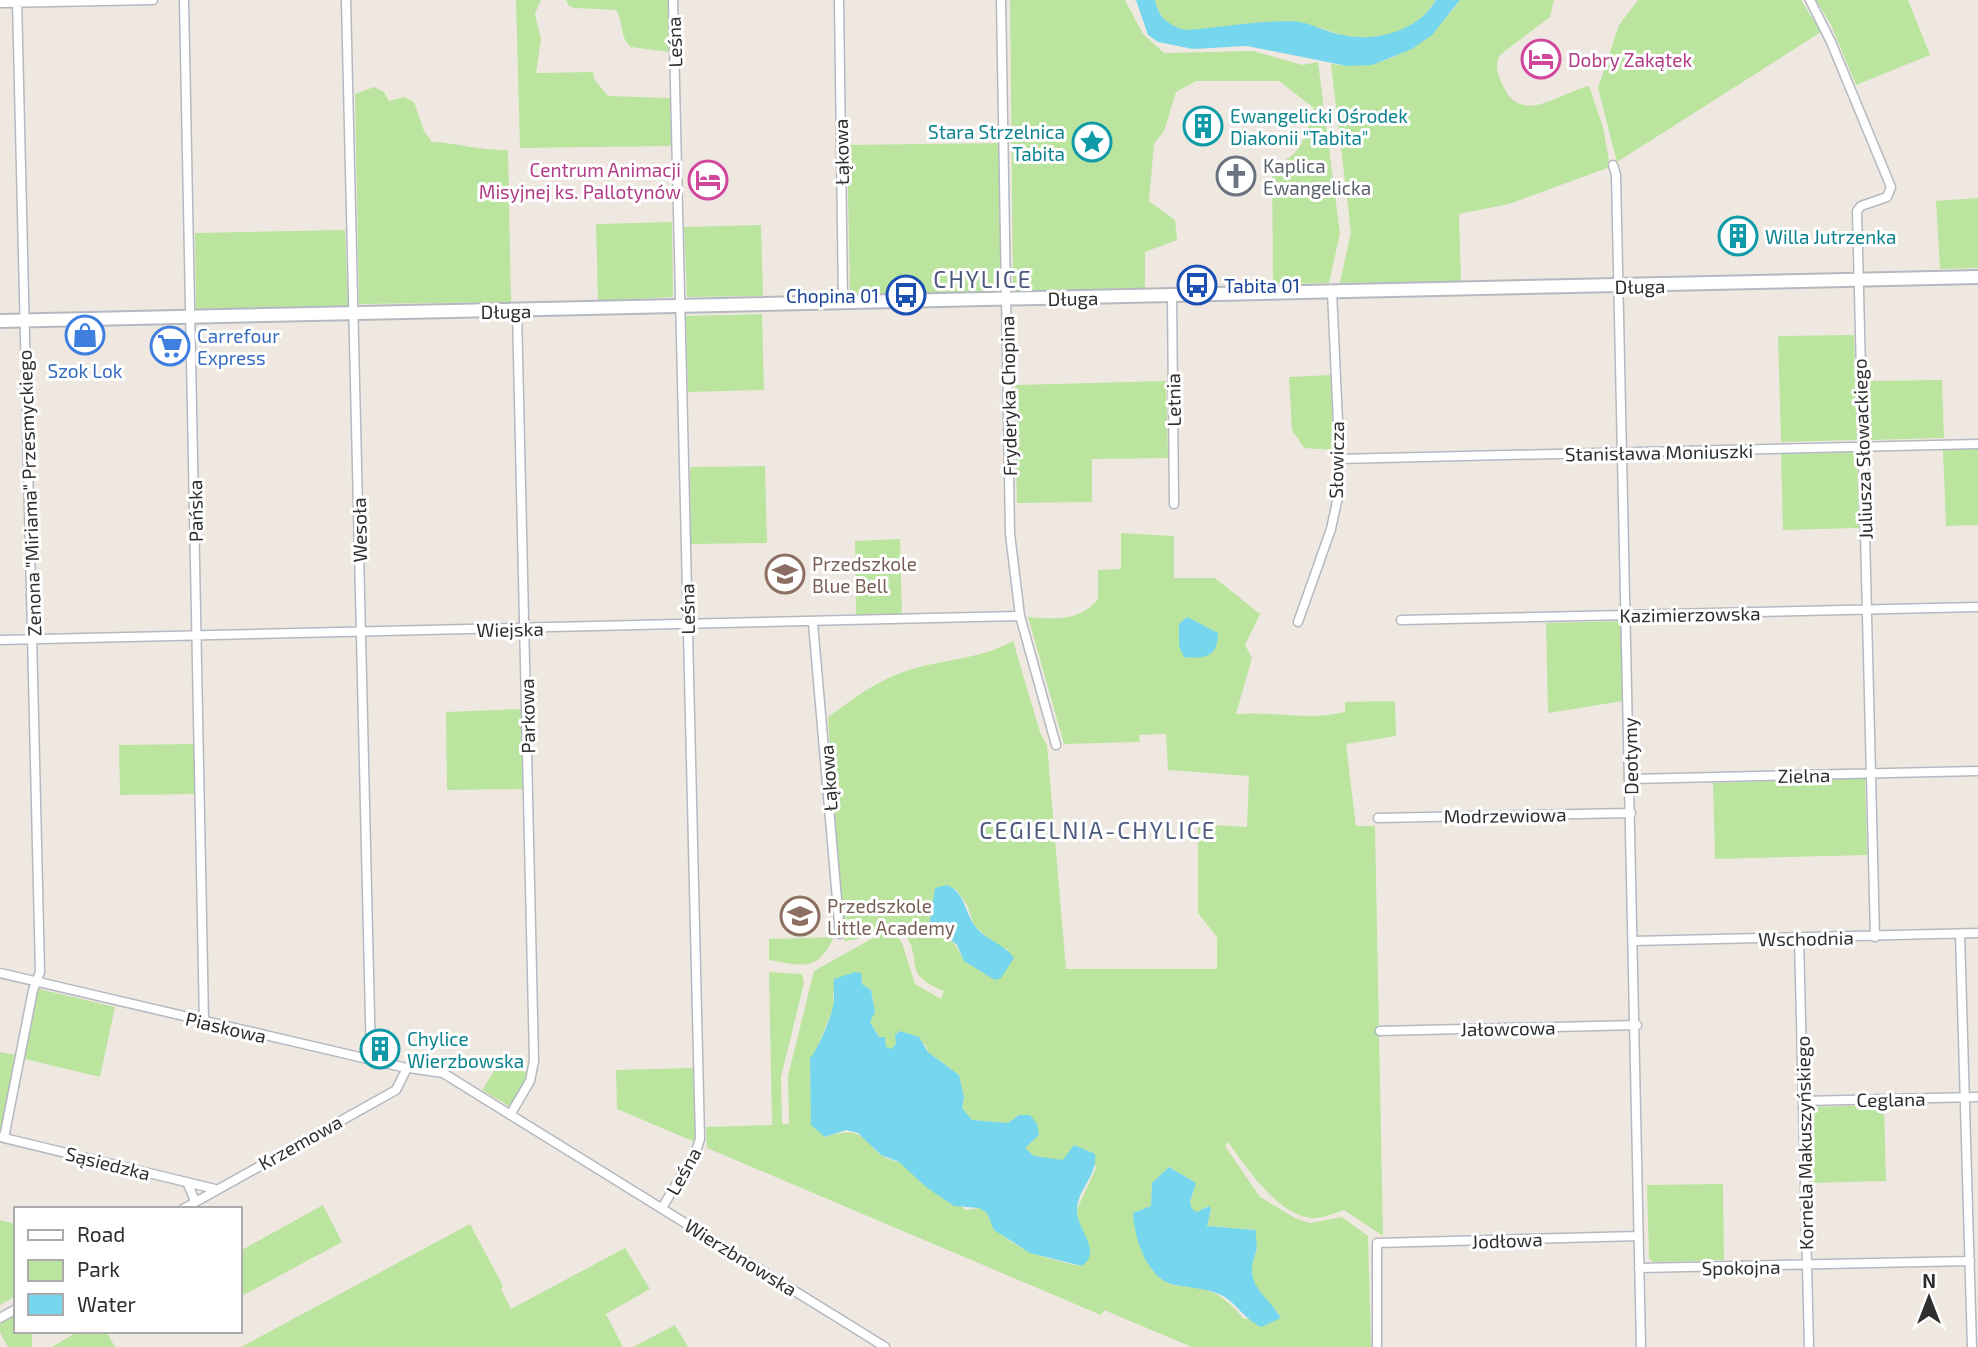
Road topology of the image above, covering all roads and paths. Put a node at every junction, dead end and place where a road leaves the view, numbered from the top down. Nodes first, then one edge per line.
1 (153, 0) edge
2 (184, 0) edge
3 (346, 0) edge
4 (673, 0) edge
5 (839, 0) edge
6 (1001, 0) edge
7 (1810, 0) edge
8 (17, 1) edge
9 (0, 3) edge
10 (1613, 165) dead end
11 (1978, 277) edge
12 (1858, 280) junction
13 (1619, 286) junction
14 (1332, 292) junction
15 (1172, 296) junction
16 (1007, 300) junction
17 (844, 303) junction
18 (681, 307) junction
19 (517, 311) junction
20 (355, 314) junction
21 (189, 317) junction
22 (0, 321) edge
23 (25, 321) junction
24 (1978, 444) edge
25 (1863, 447) junction
26 (1624, 453) junction
27 (1339, 459) junction
28 (1174, 504) dead end
29 (1978, 607) edge
30 (1866, 611) junction
31 (1626, 615) junction
32 (1020, 616) junction
33 (1401, 620) dead end
34 (1298, 622) dead end
35 (813, 623) junction
36 (687, 625) junction
37 (525, 629) junction
38 (360, 633) junction
39 (199, 637) junction
40 (33, 639) junction
41 (0, 640) edge
42 (1056, 745) dead end
43 (1978, 771) edge
44 (1870, 774) junction
45 (1630, 779) junction
46 (1631, 813) junction
47 (1378, 818) dead end
48 (1978, 933) edge
49 (840, 934) dead end
50 (1960, 934) junction
51 (1875, 937) junction
52 (1799, 938) junction
53 (1634, 941) junction
54 (0, 973) edge
55 (38, 982) junction
56 (204, 1022) junction
57 (1637, 1025) junction
58 (1380, 1031) dead end
59 (371, 1060) junction
60 (407, 1068) junction
61 (453, 1079) joint
62 (1978, 1097) edge
63 (1964, 1098) junction
64 (1804, 1101) junction
65 (510, 1115) junction
66 (2, 1138) edge
67 (187, 1182) junction
68 (215, 1189) junction
69 (195, 1201) junction
70 (186, 1207) edge
71 (662, 1208) junction
72 (1638, 1236) junction
73 (1970, 1261) junction
74 (1806, 1266) junction
75 (1639, 1268) junction
76 (885, 1347) edge
77 (1377, 1347) edge
78 (1641, 1347) edge
79 (1809, 1347) edge
80 (1972, 1347) edge

1 - 8 street
2 - 21 street, Pańska
3 - 20 street, Wesoła
4 - 18 street, Leśna
5 - 17 street, Łąkowa
6 - 16 street, Fryderyka Chopina
7 - 12 street, Juliusza Słowackiego
8 - 9 street
8 - 23 street, Zenona "Miriama" Przesmyckiego
10 - 13 street, Deotymy
11 - 12 street, Długa
12 - 13 street, Długa
12 - 25 street, Juliusza Słowackiego
13 - 14 street, Długa
13 - 26 street, Deotymy
14 - 15 street, Długa
14 - 27 street, Słowicza
15 - 16 street, Długa
15 - 28 street, Letnia
16 - 17 street, Długa
16 - 32 street, Fryderyka Chopina
17 - 18 street, Długa
18 - 19 street, Długa
18 - 36 street, Leśna
19 - 20 street, Długa
19 - 37 street, Parkowa
20 - 21 street, Długa
20 - 38 street, Wesoła
21 - 23 street, Długa
21 - 39 street, Pańska
22 - 23 street, Długa
23 - 40 street, Zenona "Miriama" Przesmyckiego
24 - 25 street, Stanisława Moniuszki
25 - 26 street, Stanisława Moniuszki
25 - 30 street, Juliusza Słowackiego
26 - 27 street, Stanisława Moniuszki
26 - 31 street, Deotymy
27 - 34 street, Słowicza
29 - 30 street, Kazimierzowska
30 - 31 street, Kazimierzowska
30 - 44 street, Juliusza Słowackiego
31 - 33 street, Kazimierzowska
31 - 45 street, Deotymy
32 - 35 street, Wiejska
32 - 42 street, Fryderyka Chopina
35 - 36 street, Wiejska
35 - 49 street, Łąkowa
36 - 37 street, Wiejska
36 - 71 street, Leśna
37 - 38 street, Wiejska
37 - 65 street, Parkowa
38 - 39 street, Wiejska
38 - 59 street, Wesoła
39 - 40 street, Wiejska
39 - 56 street, Pańska
40 - 41 street, Wiejska
40 - 55 street, Zenona "Miriama" Przesmyckiego
43 - 44 street, Zielna
44 - 45 street, Zielna
44 - 51 street, Juliusza Słowackiego
45 - 46 street, Deotymy
46 - 47 street, Modrzewiowa
46 - 53 street, Deotymy
48 - 50 street, Wschodnia
50 - 51 street, Wschodnia
50 - 63 street
51 - 52 street, Wschodnia
52 - 53 street, Wschodnia
52 - 64 street, Kornela Makuszyńskiego
53 - 57 street, Deotymy
54 - 55 street, Piaskowa
55 - 56 street, Piaskowa
55 - 66 street, Zenona "Miriama" Przesmyckiego
56 - 59 street, Piaskowa
57 - 58 street, Jałowcowa
57 - 72 street, Deotymy
59 - 60 street, Piaskowa
60 - 61 street, Piaskowa
60 - 68 street, Krzemowa
61 - 65 street, Wierzbnowska
62 - 63 street, Ceglana
63 - 64 street, Ceglana
63 - 73 street
64 - 74 street, Kornela Makuszyńskiego
65 - 71 street, Wierzbnowska
66 - 67 street, Sąsiedzka
67 - 68 street, Sąsiedzka
67 - 69 street
68 - 69 street, Krzemowa
69 - 70 street, Krzemowa
71 - 76 street, Wierzbnowska
72 - 75 street, Deotymy
72 - 77 street, Jodłowa
73 - 74 street, Spokojna
73 - 80 street
74 - 75 street, Spokojna
74 - 79 street, Kornela Makuszyńskiego
75 - 78 street, Deotymy

